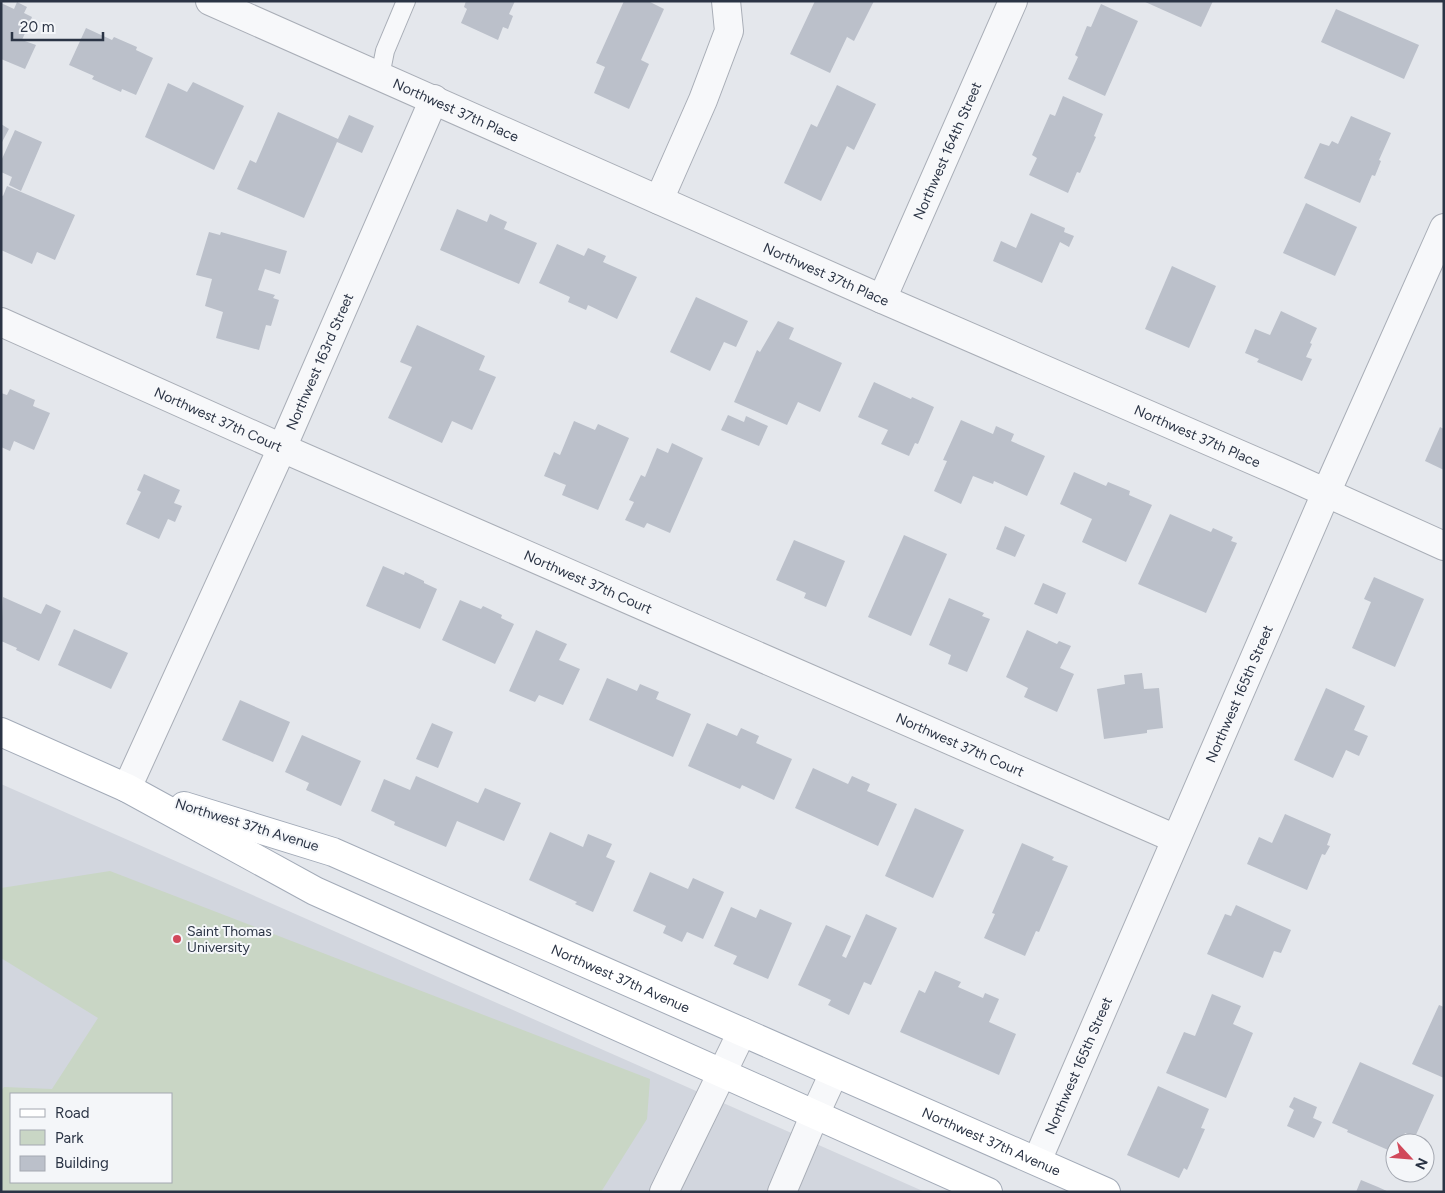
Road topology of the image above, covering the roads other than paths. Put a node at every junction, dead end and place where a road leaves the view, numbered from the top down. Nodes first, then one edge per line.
1 (210, 1) edge
2 (406, 1) edge
3 (726, 1) edge
4 (1013, 1) edge
5 (380, 76) junction
6 (434, 100) junction
7 (659, 200) junction
8 (1444, 228) edge
9 (882, 299) junction
10 (1, 322) edge
11 (282, 448) junction
12 (1326, 493) junction
13 (1444, 546) edge
14 (1, 732) edge
15 (127, 788) junction
16 (1176, 839) junction
17 (742, 1032) junction
18 (721, 1071) junction
19 (834, 1073) junction
20 (815, 1114) junction
21 (1037, 1161) junction
22 (664, 1192) edge
23 (782, 1192) edge
24 (988, 1192) edge
25 (1106, 1192) edge

1 - 5 street, Northwest 37th Place
2 - 5 lane
3 - 7 street
4 - 9 street, Northwest 164th Street
5 - 6 street, Northwest 37th Place
6 - 7 street, Northwest 37th Place
6 - 11 street, Northwest 163rd Street
7 - 9 street, Northwest 37th Place
8 - 12 street, Northwest 165th Street
9 - 12 street, Northwest 37th Place
10 - 11 street, Northwest 37th Court
11 - 15 street, Northwest 163rd Street
11 - 16 street, Northwest 37th Court
12 - 13 street, Northwest 37th Place
12 - 16 street, Northwest 165th Street
14 - 15 main road, Northwest 37th Avenue
15 - 17 main road, Northwest 37th Avenue
15 - 18 main road, Northwest 37th Avenue
16 - 21 street, Northwest 165th Street
17 - 18 street
17 - 19 main road, Northwest 37th Avenue
18 - 20 main road, Northwest 37th Avenue
18 - 22 street
19 - 20 street
19 - 21 main road, Northwest 37th Avenue
20 - 23 street
20 - 24 main road, Northwest 37th Avenue
21 - 25 main road, Northwest 37th Avenue

